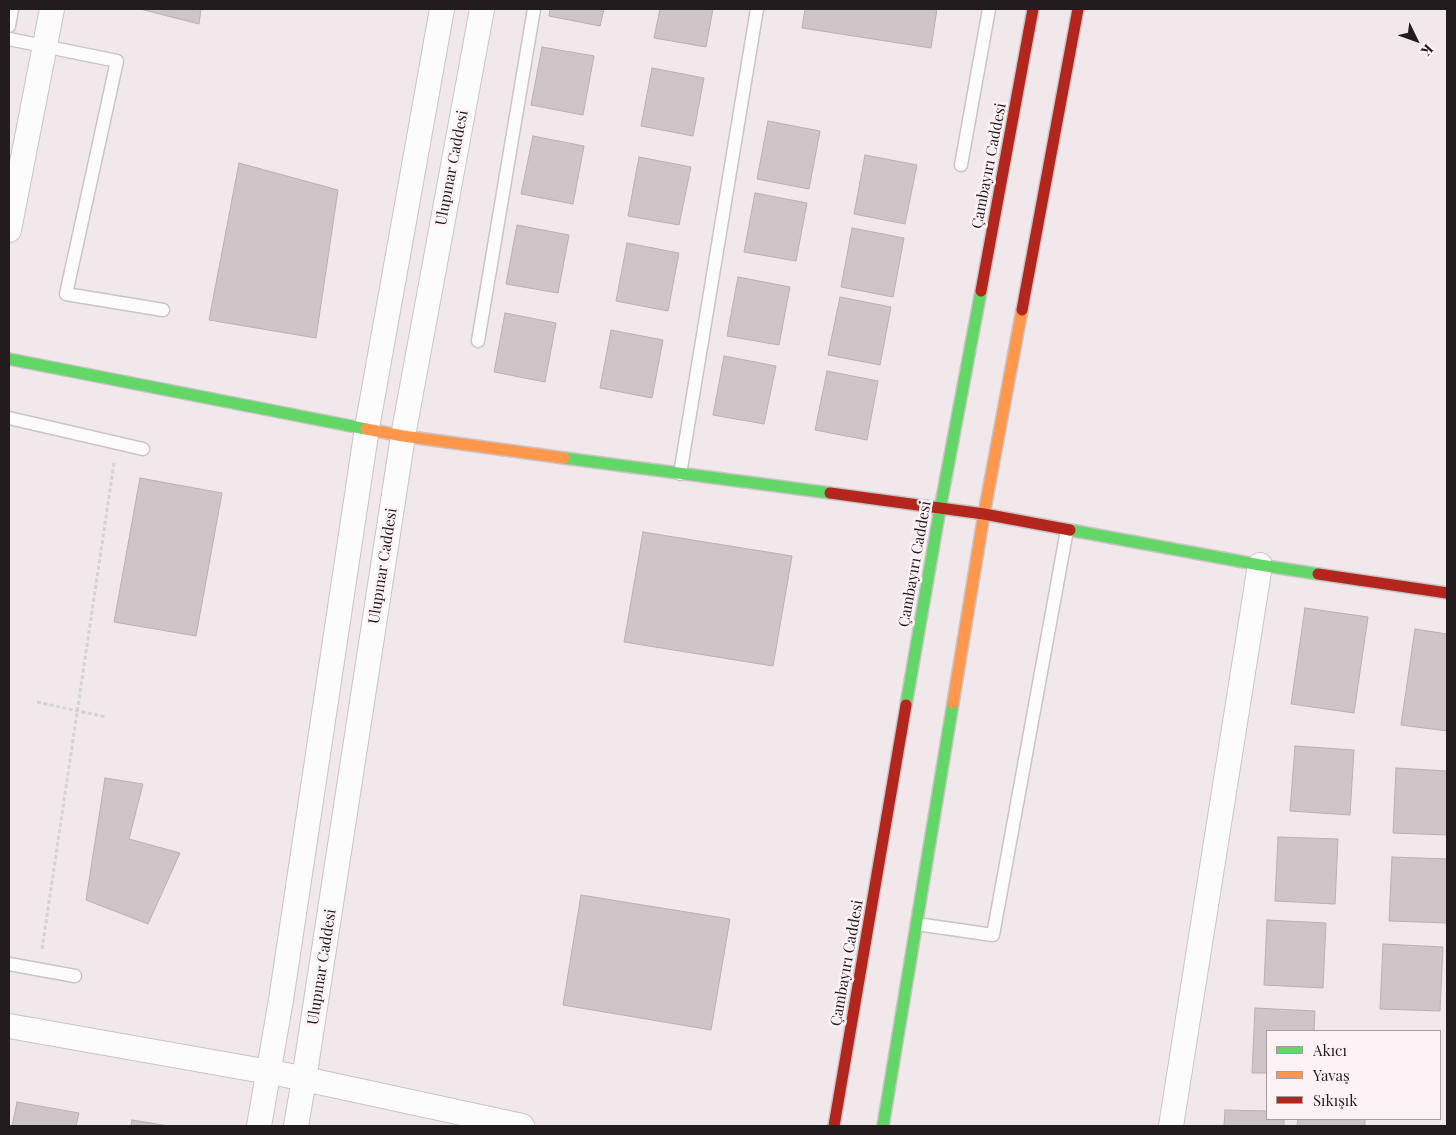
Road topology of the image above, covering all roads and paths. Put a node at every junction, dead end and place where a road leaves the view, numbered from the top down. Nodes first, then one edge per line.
1 (12, 9) edge
2 (52, 9) edge
3 (442, 9) edge
4 (482, 9) edge
5 (534, 9) edge
6 (757, 9) edge
7 (989, 9) edge
8 (1033, 9) edge
9 (1078, 9) edge
10 (9, 26) edge
11 (9, 39) edge
12 (45, 46) junction
13 (960, 165) dead end
14 (9, 230) edge
15 (163, 310) dead end
16 (478, 341) dead end
17 (9, 359) edge
18 (9, 418) edge
19 (366, 428) junction
20 (403, 436) junction
21 (117, 443) junction
22 (143, 449) dead end
23 (680, 474) junction
24 (940, 510) junction
25 (984, 514) junction
26 (1067, 530) junction
27 (1260, 565) junction
28 (1447, 593) edge
29 (37, 702) dead end
30 (77, 711) junction
31 (106, 717) dead end
32 (917, 924) junction
33 (9, 964) edge
34 (39, 970) junction
35 (75, 976) dead end
36 (9, 1026) edge
37 (267, 1072) junction
38 (304, 1079) junction
39 (259, 1126) edge
40 (296, 1126) edge
41 (522, 1126) edge
42 (834, 1126) edge
43 (883, 1126) edge
44 (1170, 1126) edge

1 - 10 lane
2 - 12 street
3 - 19 street
4 - 20 street, Ulupınar Caddesi
5 - 16 lane
6 - 23 lane
7 - 13 lane
8 - 24 main road, Çambayırı Caddesi
9 - 25 main road
11 - 12 lane
12 - 14 street
12 - 15 lane
17 - 19 main road
18 - 21 lane
19 - 20 main road
19 - 37 street
20 - 23 main road
20 - 38 street, Ulupınar Caddesi
21 - 22 lane
21 - 30 path
23 - 24 main road
24 - 25 main road
24 - 42 main road, Çambayırı Caddesi
25 - 26 main road
25 - 32 main road
26 - 27 main road
26 - 32 lane
27 - 28 main road
27 - 44 street
29 - 30 path
30 - 31 path
30 - 34 path
32 - 43 main road
33 - 34 lane
34 - 35 lane
36 - 37 street
37 - 38 street
37 - 39 street
38 - 40 street, Ulupınar Caddesi
38 - 41 street

